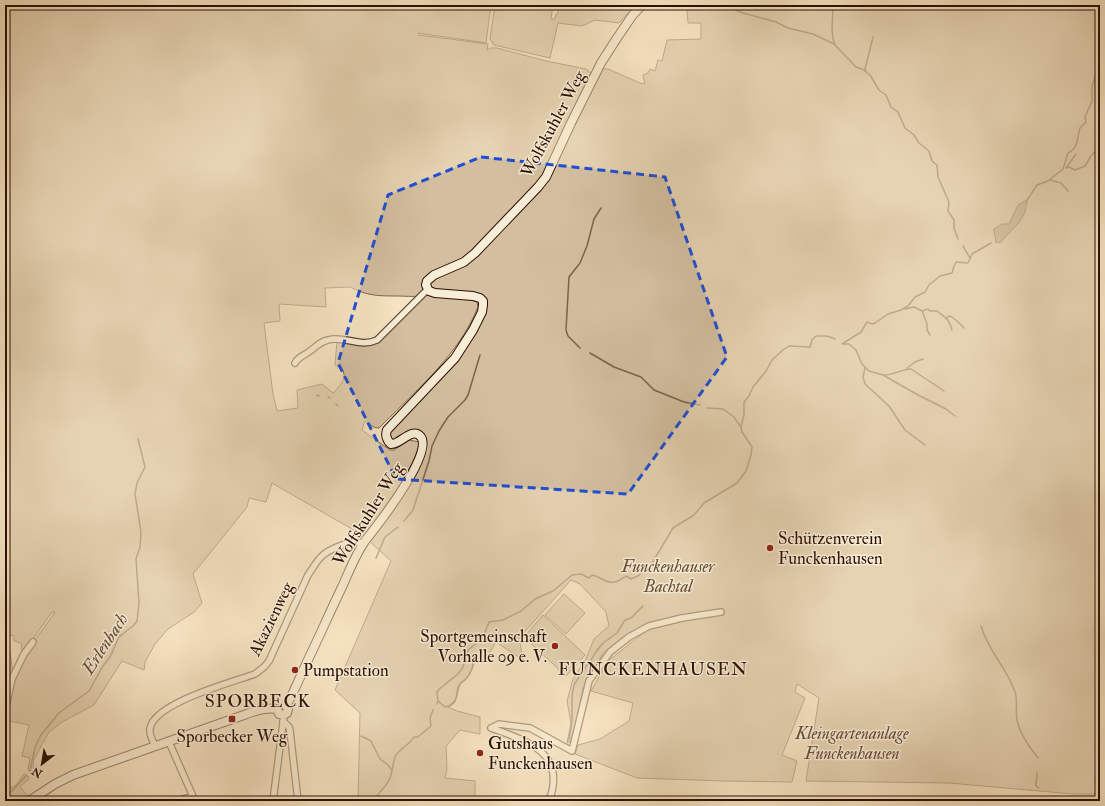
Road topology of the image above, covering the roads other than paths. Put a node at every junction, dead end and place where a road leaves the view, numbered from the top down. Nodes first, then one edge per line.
1 (642, 5) edge
2 (428, 289) junction
3 (295, 363) dead end
4 (364, 543) junction
5 (720, 612) dead end
6 (33, 642) dead end
7 (286, 706) junction
8 (277, 709) junction
9 (5, 711) edge
10 (283, 718) junction
11 (169, 742) junction
12 (156, 746) junction
13 (194, 798) edge
14 (30, 801) edge
15 (177, 801) edge
16 (273, 801) edge
17 (298, 801) edge
18 (549, 801) edge

1 - 2 street, Wolfskuhler Weg
2 - 3 street
2 - 4 street, Wolfskuhler Weg
4 - 7 street, Wolfskuhler Weg
4 - 12 street, Akazienweg
5 - 18 street
6 - 9 street
7 - 8 street
7 - 10 street, Wolfskuhler Weg
8 - 10 street
8 - 11 street
10 - 16 street, Wolfskuhler Weg
10 - 17 street
11 - 12 street
11 - 13 street
12 - 14 street
13 - 15 street

